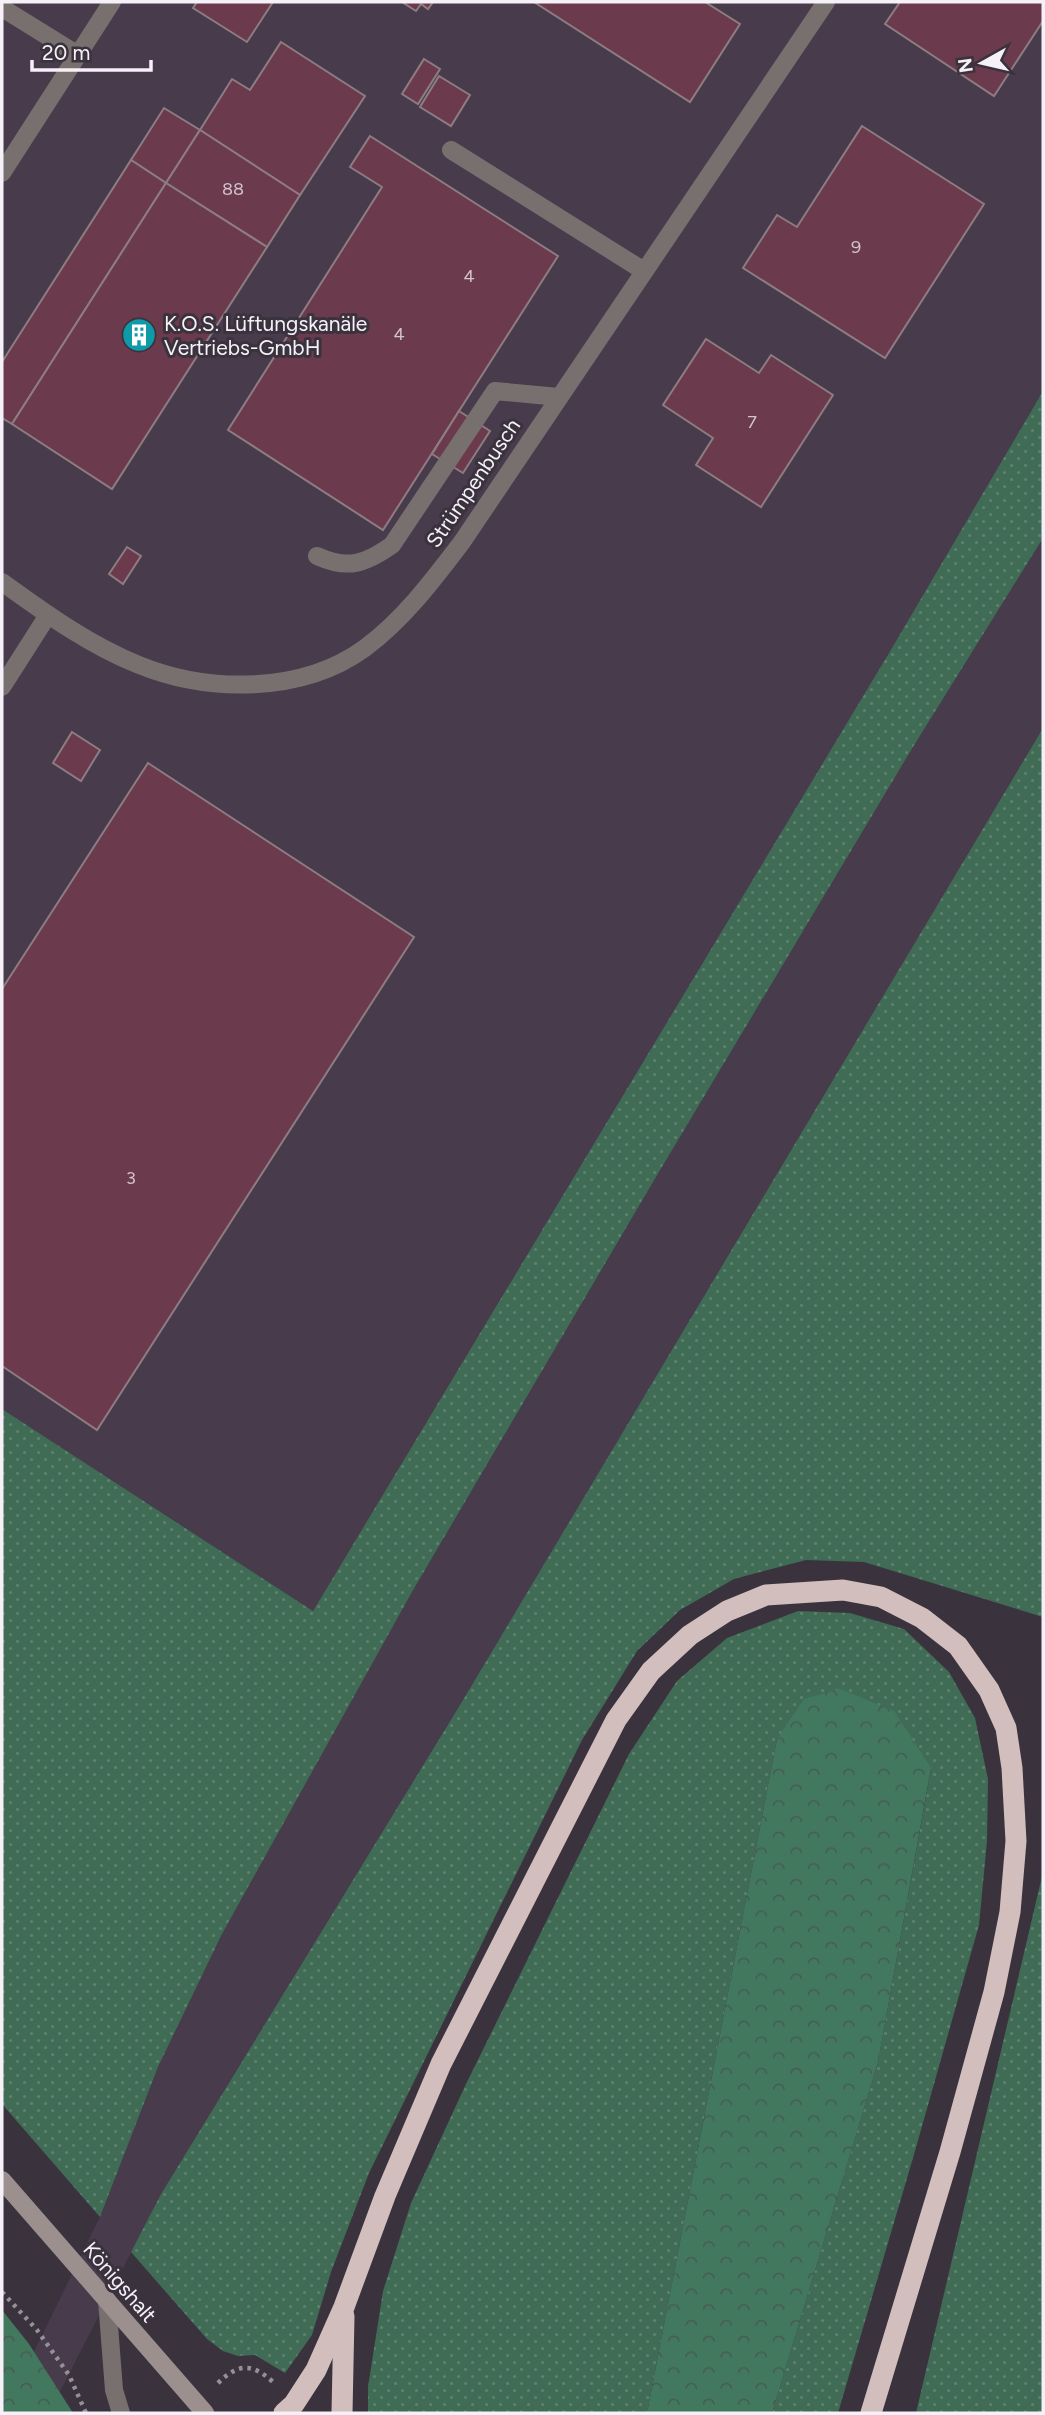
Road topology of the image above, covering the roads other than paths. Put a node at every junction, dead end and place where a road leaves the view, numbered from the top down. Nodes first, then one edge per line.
1 (112, 2) edge
2 (826, 2) edge
3 (2, 8) edge
4 (78, 55) junction
5 (452, 150) dead end
6 (2, 173) edge
7 (644, 271) junction
8 (559, 397) junction
9 (317, 556) dead end
10 (2, 582) edge
11 (48, 615) junction
12 (2, 687) edge
13 (2, 2179) edge
14 (107, 2300) junction
15 (344, 2306) junction
16 (121, 2413) edge
17 (205, 2413) edge
18 (284, 2413) edge
19 (342, 2413) edge
20 (871, 2413) edge

1 - 4 street
2 - 7 street, Strümpenbusch
3 - 4 street
4 - 6 street
5 - 7 street
7 - 8 street, Strümpenbusch
8 - 9 street
8 - 11 street, Strümpenbusch
10 - 11 street, Strümpenbusch
11 - 12 street
13 - 14 main road, Königshalt
14 - 16 street
14 - 17 main road, Königshalt
15 - 18 highway
15 - 19 highway
15 - 20 highway

